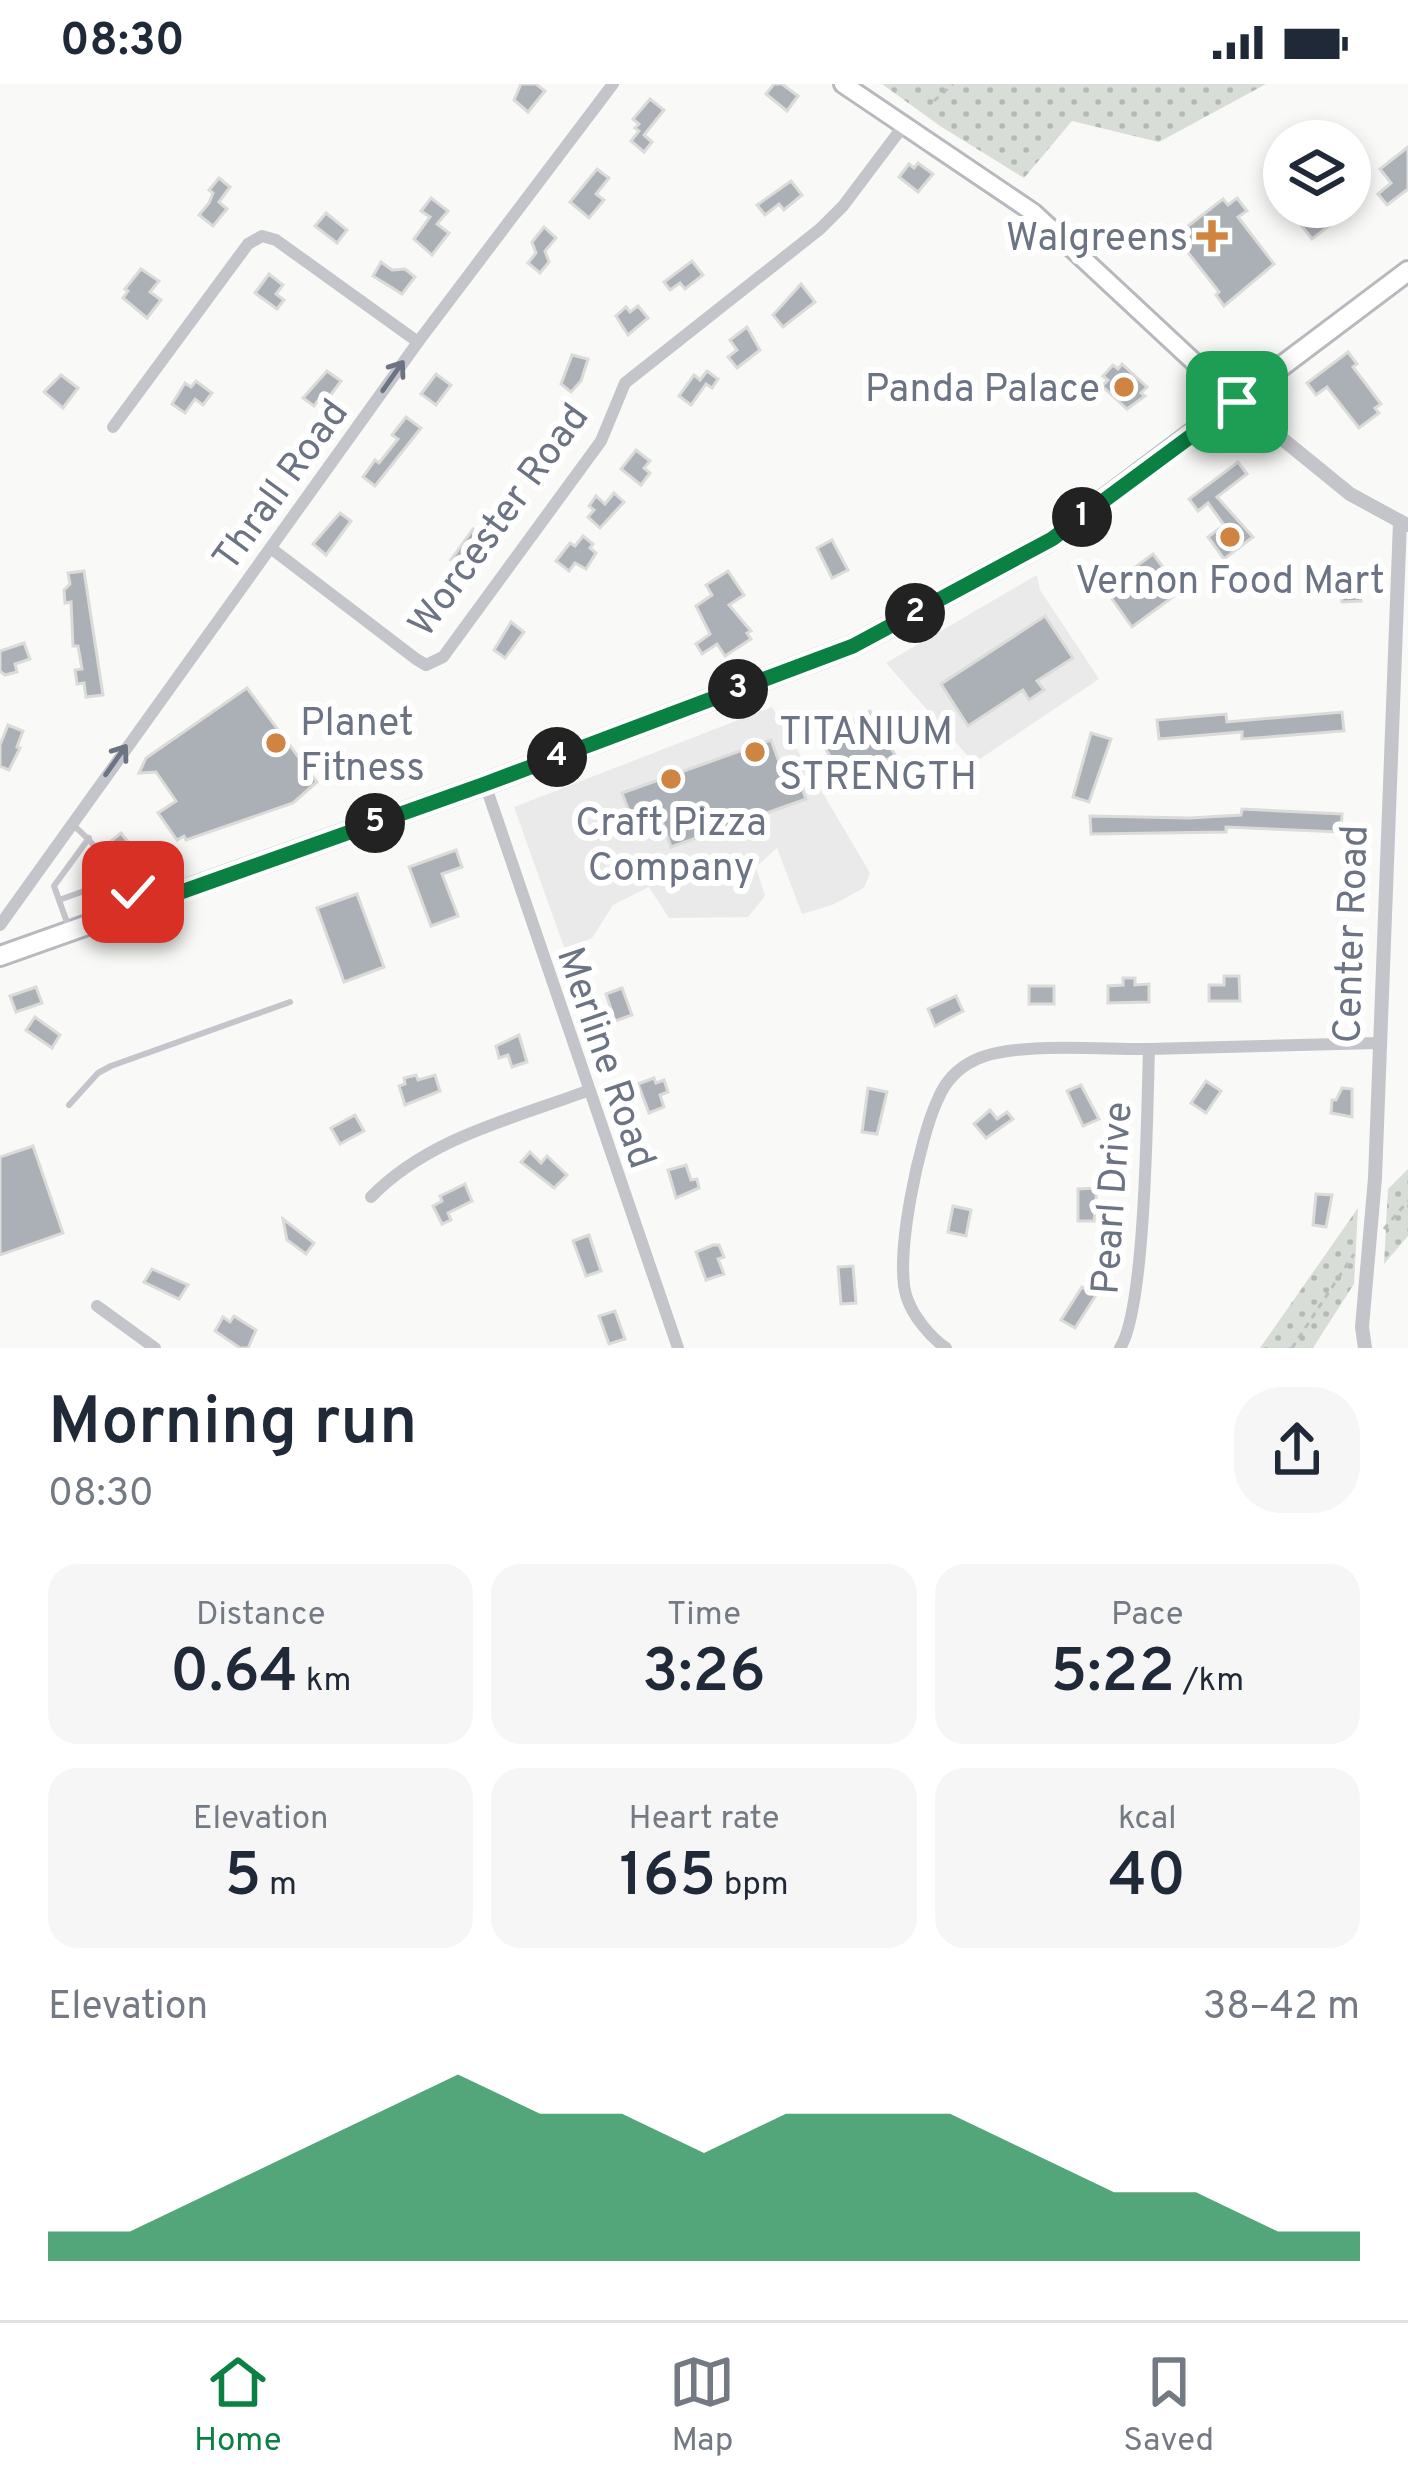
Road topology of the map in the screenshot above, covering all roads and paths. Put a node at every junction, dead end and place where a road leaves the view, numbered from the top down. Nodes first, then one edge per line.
1 (613, 84) edge
2 (843, 84) edge
3 (953, 84) edge
4 (934, 101) dead end
5 (904, 125) junction
6 (1408, 271) edge
7 (418, 342) junction
8 (1237, 402) junction
9 (113, 427) dead end
10 (1404, 523) edge
11 (272, 549) junction
12 (485, 784) junction
13 (71, 824) junction
14 (89, 838) junction
15 (118, 879) junction
16 (59, 900) junction
17 (139, 907) junction
18 (0, 925) edge
19 (70, 931) junction
20 (0, 956) edge
21 (290, 1002) dead end
22 (1378, 1043) junction
23 (1149, 1049) junction
24 (587, 1091) junction
25 (69, 1106) dead end
26 (371, 1197) dead end
27 (1408, 1201) edge
28 (1380, 1232) dead end
29 (1358, 1251) dead end
30 (97, 1306) dead end
31 (155, 1348) edge
32 (678, 1348) edge
33 (946, 1348) edge
34 (1120, 1348) edge
35 (1292, 1348) edge
36 (1365, 1348) edge

1 - 7 street, Thrall Road
2 - 5 main road
3 - 4 path
5 - 8 main road
5 - 11 street, Worcester Road
6 - 8 main road
7 - 9 street
11 -> 7 street, Thrall Road
8 - 10 street
8 - 12 main road
10 - 22 street, Center Road
13 -> 11 street, Thrall Road
12 - 17 main road
12 - 24 street, Merline Road
13 - 14 lane
13 - 18 street, Thrall Road
14 - 15 lane
14 - 16 lane
15 - 16 lane
15 - 17 lane
16 - 19 lane
17 - 19 main road
19 - 20 main road
21 - 25 lane
22 - 23 street, Pearl Drive
22 - 36 street, Center Road
23 - 33 street, Pearl Drive
23 - 34 street, Pearl Drive
24 - 26 street
24 - 32 street, Merline Road
27 - 28 path
29 - 35 path
30 - 31 street

